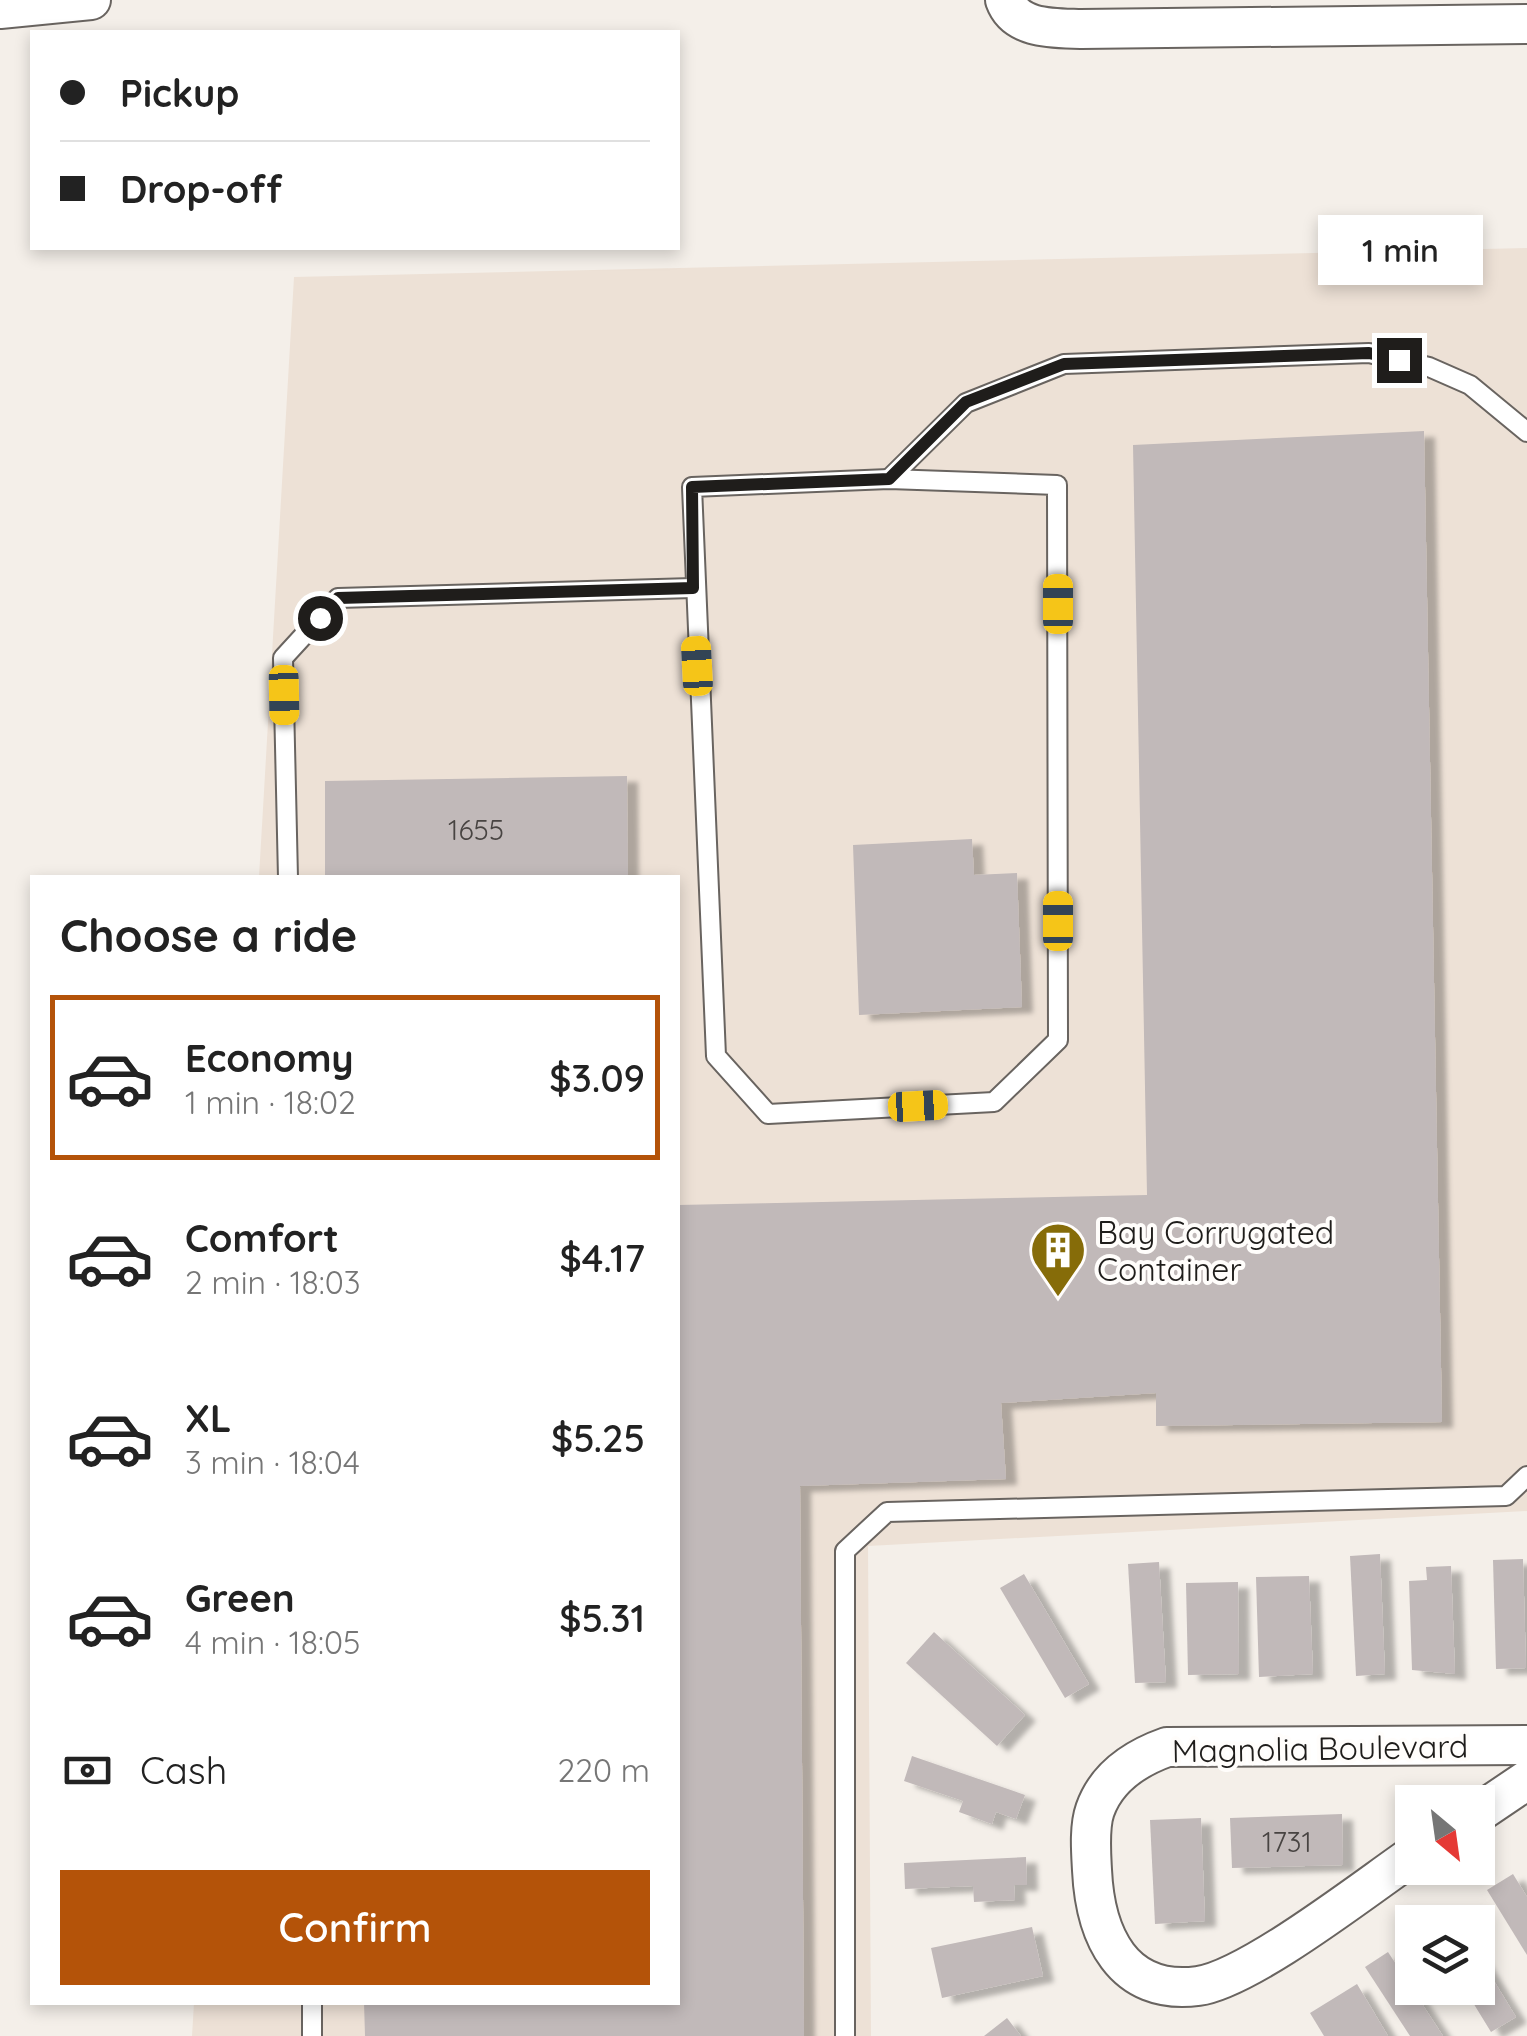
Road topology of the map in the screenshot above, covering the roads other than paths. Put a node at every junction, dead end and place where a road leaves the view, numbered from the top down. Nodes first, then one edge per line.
1 (91, 0) edge
2 (1004, 0) edge
3 (0, 10) edge
4 (1527, 24) edge
5 (1527, 432) edge
6 (889, 479) junction
7 (693, 588) junction
8 (288, 875) edge
9 (1527, 1476) edge
10 (1527, 1745) edge
11 (1527, 1780) edge
12 (1495, 1802) edge
13 (1395, 1867) edge
14 (312, 2005) edge
15 (312, 2036) edge
16 (845, 2036) edge

1 - 3 street
2 - 4 street
5 - 6 lane
6 - 7 lane
6 - 7 lane
7 - 8 lane
9 - 16 lane
10 - 13 street, Magnolia Boulevard
11 - 12 street, Magnolia Boulevard
14 - 15 lane

